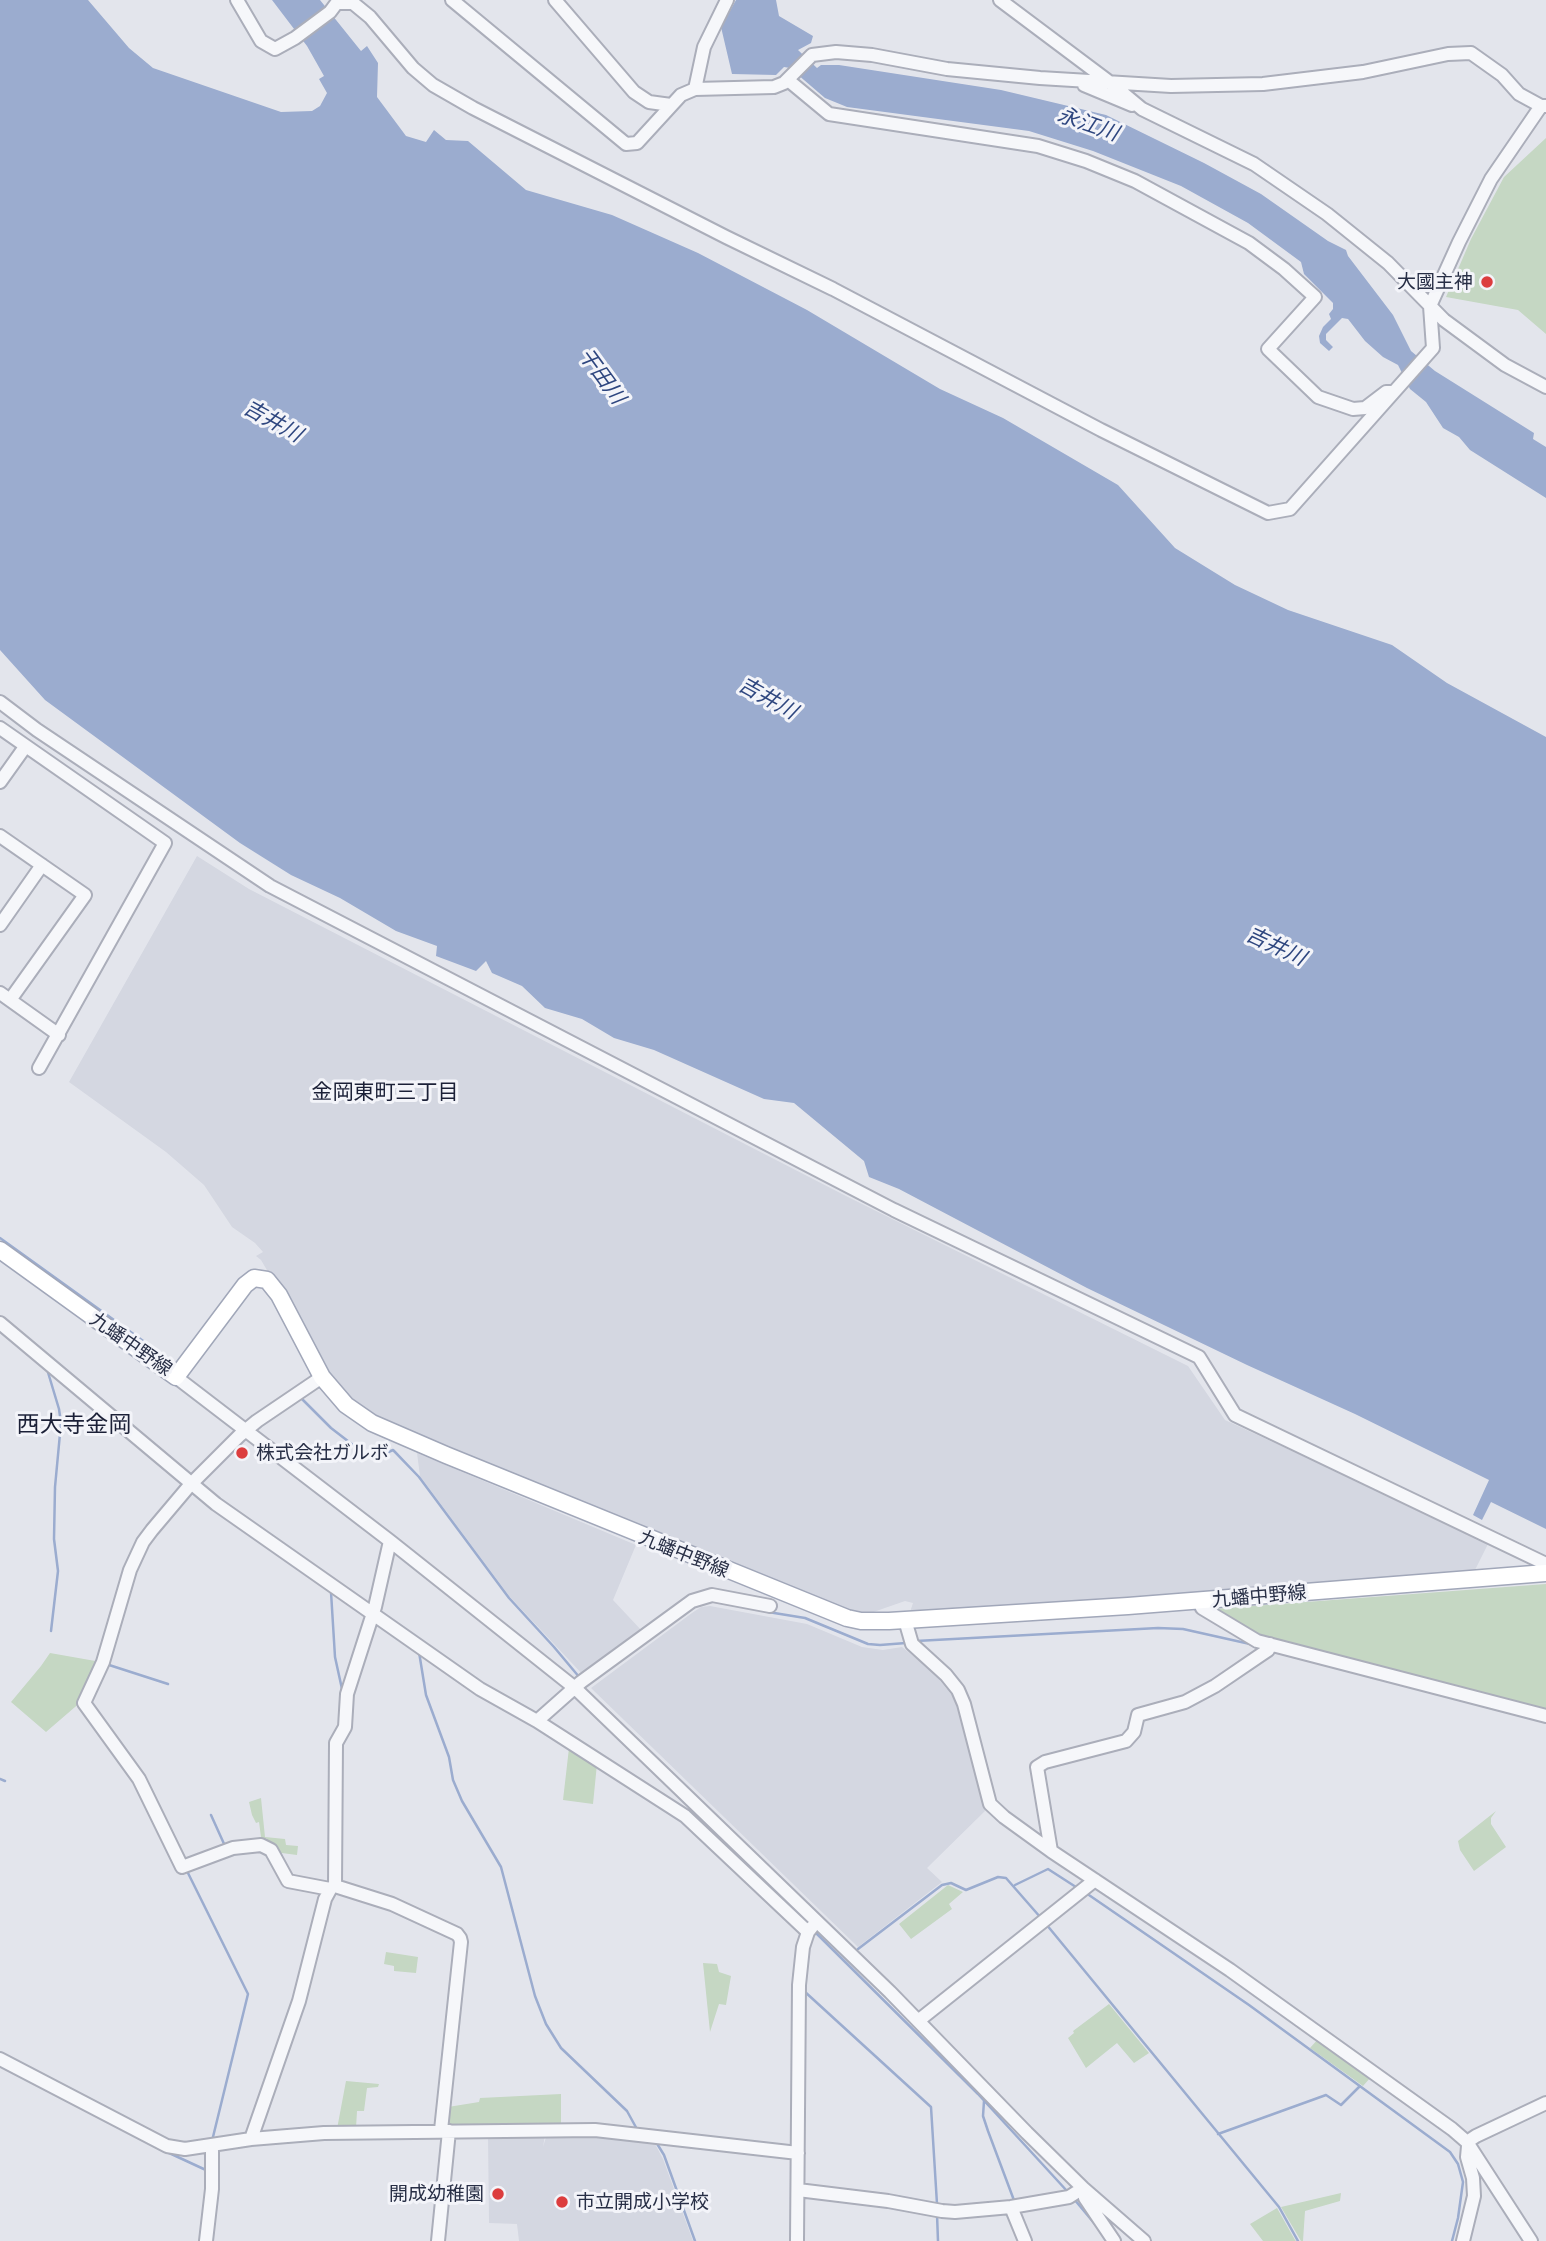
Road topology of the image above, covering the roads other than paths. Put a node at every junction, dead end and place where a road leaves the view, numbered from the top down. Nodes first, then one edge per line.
1 (237, 0) edge
2 (453, 0) edge
3 (555, 0) edge
4 (727, 0) edge
5 (1000, 0) edge
6 (335, 5) edge
7 (790, 78) junction
8 (1073, 81) junction
9 (1112, 84) junction
10 (695, 89) junction
11 (671, 105) junction
12 (1544, 106) edge
13 (1142, 109) junction
14 (1430, 306) junction
15 (1546, 387) edge
16 (1395, 392) junction
17 (0, 702) edge
18 (0, 727) edge
19 (25, 747) junction
20 (0, 782) edge
21 (0, 836) edge
22 (42, 865) junction
23 (0, 925) edge
24 (5, 997) edge
25 (59, 1035) junction
26 (39, 1068) dead end
27 (0, 1250) edge
28 (0, 1322) edge
29 (176, 1377) junction
30 (322, 1377) junction
31 (246, 1430) junction
32 (193, 1482) junction
33 (390, 1541) junction
34 (1546, 1564) edge
35 (1546, 1573) edge
36 (1199, 1601) junction
37 (769, 1606) dead end
38 (373, 1611) junction
39 (905, 1620) junction
40 (1269, 1647) junction
41 (575, 1688) junction
42 (1546, 1716) edge
43 (539, 1719) junction
44 (1051, 1851) junction
45 (1093, 1882) junction
46 (332, 1888) junction
47 (809, 1928) junction
48 (918, 2021) junction
49 (0, 2059) edge
50 (1546, 2103) edge
51 (444, 2131) junction
52 (251, 2139) junction
53 (1468, 2144) junction
54 (212, 2145) junction
55 (794, 2153) junction
56 (798, 2190) junction
57 (1076, 2193) junction
58 (1011, 2207) junction
59 (206, 2241) edge
60 (438, 2241) edge
61 (797, 2241) edge
62 (1025, 2241) edge
63 (1114, 2241) edge
64 (1144, 2241) edge
65 (1463, 2241) edge
66 (1531, 2241) edge

1 - 6 street
2 - 11 street
3 - 11 street
4 - 10 street
5 - 9 street
6 - 16 street
7 - 8 street
7 - 10 street
7 - 16 street
8 - 9 street
8 - 13 street
9 - 12 street
9 - 13 street
10 - 11 street
12 - 14 street
13 - 14 street
14 - 15 street
14 - 16 street
17 - 34 street
18 - 19 street
19 - 20 street
19 - 25 street
21 - 22 street
22 - 23 street
22 - 24 street
24 - 25 street
25 - 26 street
27 - 29 main road, 九蟠中野線
28 - 32 street
29 - 30 main road, 九蟠中野線
29 - 31 street
30 - 31 street
30 - 39 main road, 九蟠中野線
31 - 32 street
31 - 33 street
32 - 38 street
32 - 46 street
33 - 38 street
33 - 41 street
35 - 36 main road, 九蟠中野線
36 - 39 main road, 九蟠中野線
36 - 40 street
37 - 41 street
38 - 43 street
38 - 46 street
39 - 44 street
40 - 42 street
40 - 44 street
41 - 43 street
41 - 47 street
43 - 47 street
44 - 45 street
45 - 48 street
45 - 53 street
46 - 51 street
46 - 52 street
47 - 48 street
47 - 55 street
48 - 57 street
49 - 54 street
50 - 53 street
51 - 52 street
51 - 55 street
51 - 60 street
52 - 54 street
53 - 65 street
53 - 66 street
54 - 59 street
55 - 56 street
56 - 58 street
56 - 61 street
57 - 58 street
57 - 63 street
57 - 64 street
58 - 62 street

